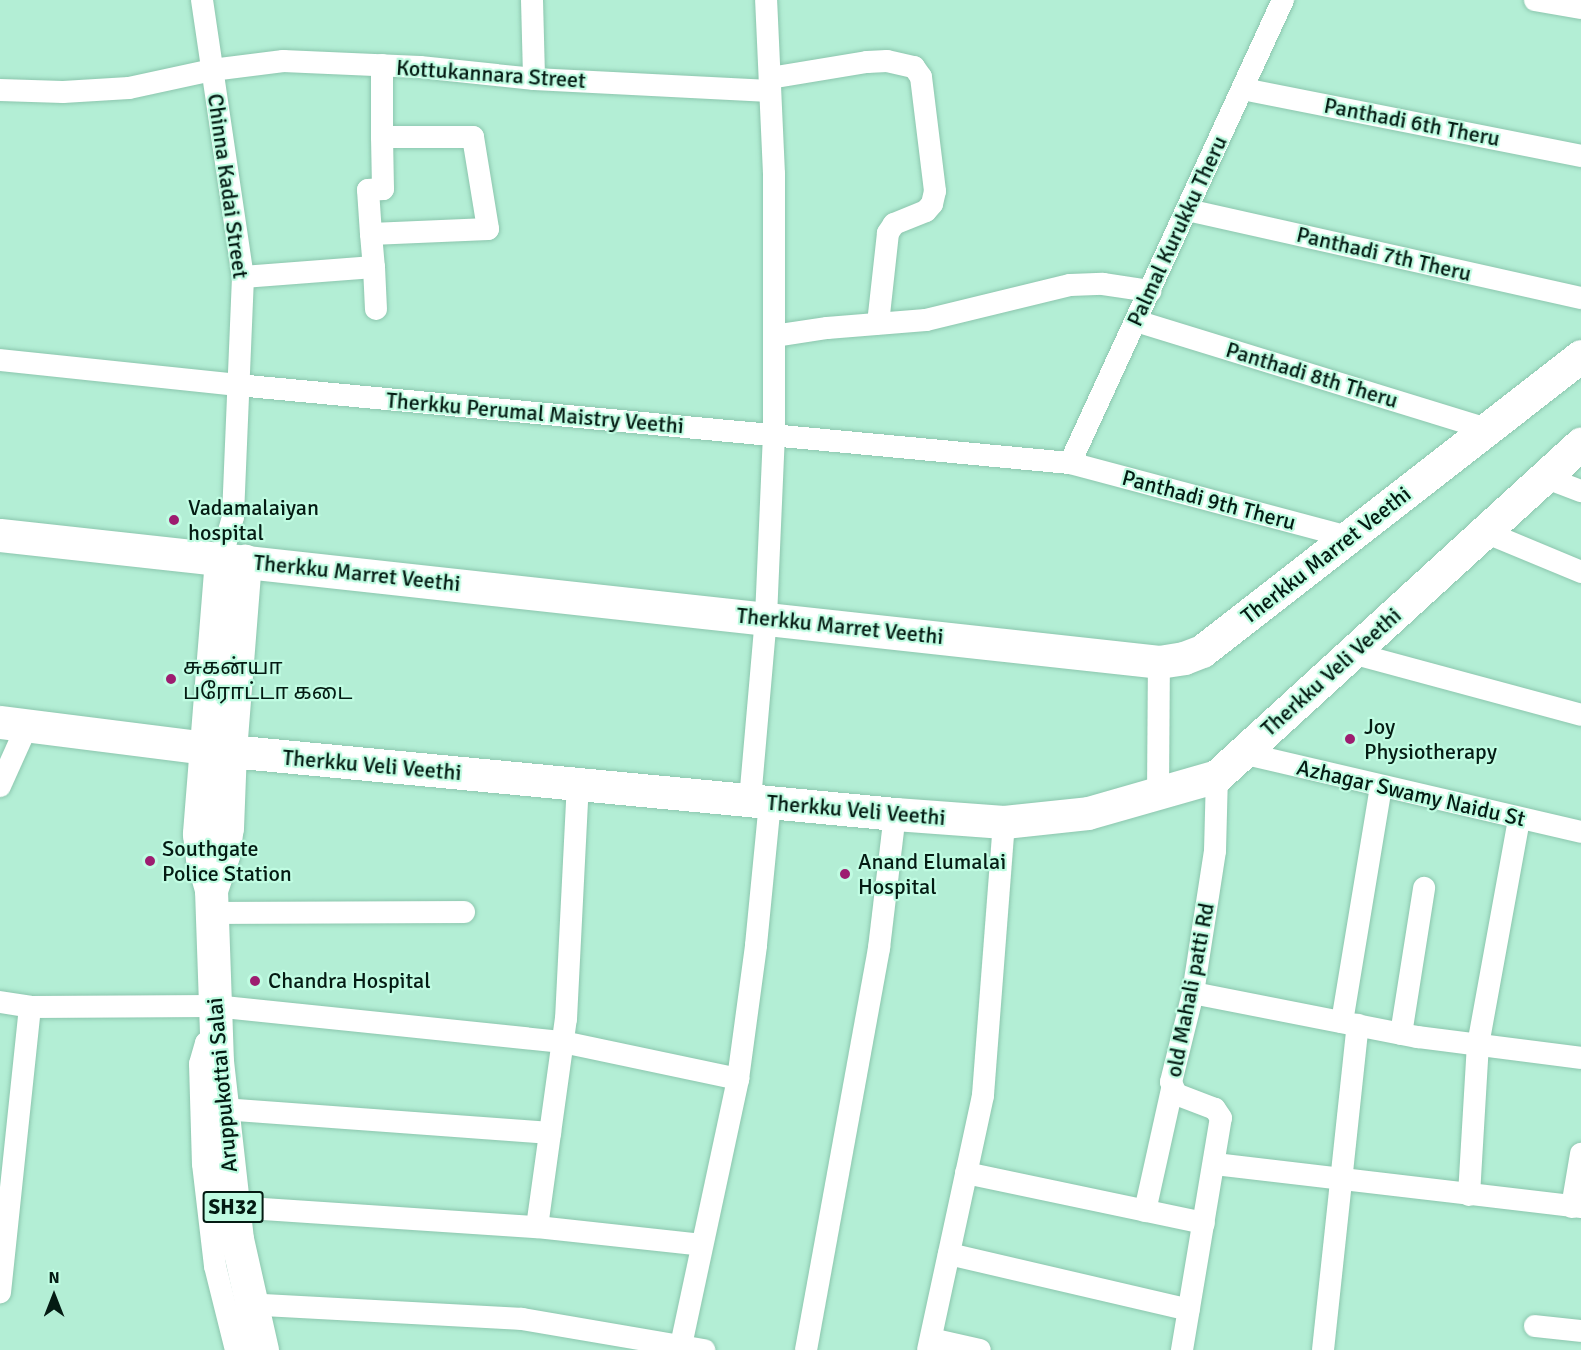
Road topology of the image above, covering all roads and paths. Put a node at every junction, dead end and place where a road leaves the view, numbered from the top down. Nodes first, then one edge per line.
1 (202, 0) edge
2 (532, 0) edge
3 (766, 0) edge
4 (1283, 0) edge
5 (1535, 0) edge
6 (1581, 8) edge
7 (381, 65) junction
8 (212, 70) junction
9 (534, 79) junction
10 (770, 84) junction
11 (1243, 89) junction
12 (0, 90) edge
13 (382, 137) junction
14 (1581, 156) edge
15 (1187, 210) junction
16 (371, 234) junction
17 (374, 267) junction
18 (243, 277) junction
19 (1150, 291) junction
20 (1581, 298) edge
21 (376, 309) dead end
22 (1136, 321) junction
23 (878, 323) junction
24 (774, 336) junction
25 (1581, 356) edge
26 (0, 360) edge
27 (237, 385) junction
28 (1488, 429) junction
29 (774, 435) junction
30 (1581, 444) edge
31 (1070, 463) junction
32 (1544, 477) junction
33 (1581, 491) edge
34 (1485, 532) junction
35 (0, 535) edge
36 (1349, 537) junction
37 (233, 560) junction
38 (1581, 572) edge
39 (765, 617) junction
40 (1352, 653) junction
41 (1159, 663) junction
42 (1581, 716) edge
43 (14, 724) edge
44 (218, 750) junction
45 (1242, 753) junction
46 (1217, 776) junction
47 (578, 784) junction
48 (0, 786) edge
49 (1381, 786) junction
50 (1158, 795) junction
51 (760, 801) junction
52 (895, 814) junction
53 (1519, 819) junction
54 (1004, 822) junction
55 (1581, 832) edge
56 (1424, 888) dead end
57 (212, 902) junction
58 (464, 912) dead end
59 (1193, 993) junction
60 (0, 1002) edge
61 (30, 1006) junction
62 (1350, 1024) junction
63 (215, 1034) junction
64 (1401, 1034) junction
65 (563, 1042) junction
66 (1478, 1045) junction
67 (1581, 1058) edge
68 (738, 1079) junction
69 (1172, 1089) junction
70 (237, 1110) junction
71 (550, 1133) junction
72 (1581, 1154) edge
73 (1215, 1164) junction
74 (966, 1173) junction
75 (6, 1177) edge
76 (1342, 1179) junction
77 (1469, 1194) junction
78 (1576, 1207) edge
79 (248, 1208) junction
80 (1145, 1211) junction
81 (1204, 1223) junction
82 (537, 1227) junction
83 (702, 1245) junction
84 (949, 1254) junction
85 (0, 1292) edge
86 (265, 1305) junction
87 (1189, 1310) junction
88 (1535, 1326) dead end
89 (1581, 1331) edge
90 (930, 1344) edge
91 (680, 1348) edge
92 (236, 1350) edge
93 (262, 1350) edge
94 (277, 1350) edge
95 (704, 1350) edge
96 (806, 1350) edge
97 (980, 1350) edge
98 (1182, 1350) edge
99 (1323, 1350) edge

1 - 8 street, Chinna Kadai Street
2 - 9 street
3 - 10 street
4 - 11 street, Palmal Kurukku Theru
5 - 6 street
7 - 8 street, Kottukannara Street
7 - 9 street, Kottukannara Street
7 - 13 street
8 - 12 street, Kottukannara Street
8 - 18 street, Chinna Kadai Street
9 - 10 street, Kottukannara Street
10 - 23 street, Kottukannara Street
10 - 24 street
11 - 14 street, Panthadi 6th Theru
11 - 15 street, Palmal Kurukku Theru
13 - 16 street
13 - 16 street
15 - 19 street, Palmal Kurukku Theru
15 - 20 street, Panthadi 7th Theru
16 - 17 street
17 - 18 street
17 - 21 street
18 - 27 street, Chinna Kadai Street
19 - 22 street, Palmal Kurukku Theru
19 - 23 street
22 - 28 street, Panthadi 8th Theru
22 - 31 street, Palmal Kurukku Theru
23 - 24 street
24 - 29 street
25 - 28 main road, Therkku Marret Veethi
26 - 27 street, Therkku Perumal Maistry Veethi
27 - 29 street, Therkku Perumal Maistry Veethi
27 - 37 street, Chinna Kadai Street
28 - 36 main road, Therkku Marret Veethi
29 - 31 street, Therkku Perumal Maistry Veethi
29 - 39 street
30 - 32 main road, Therkku Veli Veethi
31 - 36 street, Panthadi 9th Theru
32 - 33 street
32 - 34 main road, Therkku Veli Veethi
34 - 38 street
34 - 40 main road, Therkku Veli Veethi
35 - 37 main road, Therkku Marret Veethi
36 - 41 main road, Therkku Marret Veethi
37 - 39 main road, Therkku Marret Veethi
37 - 44 main road, Aruppukottai Salai
39 - 41 main road, Therkku Marret Veethi
39 - 51 street
40 - 42 street
40 - 45 main road, Therkku Veli Veethi
41 - 50 street
43 - 44 main road, Therkku Veli Veethi
43 - 48 street
44 - 47 main road, Therkku Veli Veethi
44 - 57 main road, Aruppukottai Salai / SH32
45 - 46 main road, Therkku Veli Veethi
45 - 49 street, Azhagar Swamy Naidu St
46 - 50 main road, Therkku Veli Veethi
46 - 59 street, old Mahali patti Rd
47 - 51 main road, Therkku Veli Veethi
47 - 65 street
49 - 53 street, Azhagar Swamy Naidu St
49 - 62 street
50 - 54 main road, Therkku Veli Veethi
51 - 52 main road, Therkku Veli Veethi
51 - 68 street
52 - 54 main road, Therkku Veli Veethi
52 - 96 street
53 - 55 street, Azhagar Swamy Naidu St
53 - 66 street
54 - 74 street
56 - 64 street
57 - 58 street
57 - 63 main road, Aruppukottai Salai / SH32
59 - 62 street
59 - 69 street, old Mahali patti Rd
60 - 61 street
61 - 63 street
61 - 75 street
62 - 64 street
62 - 76 street
63 - 65 street
63 - 70 street
63 - 92 street
63 - 93 main road, Aruppukottai Salai / SH32
64 - 66 street
65 - 68 street
65 - 71 street
66 - 67 street
66 - 77 street
68 - 83 street
69 - 73 street, old Mahali patti Rd
69 - 80 street
70 - 71 street
70 - 79 street
71 - 82 street
72 - 78 street
73 - 76 street
73 - 81 street, old Mahali patti Rd
74 - 80 street
74 - 84 street
75 - 85 street
76 - 77 street
76 - 99 street
77 - 78 street
79 - 82 street
79 - 86 street
80 - 81 street
81 - 87 street, old Mahali patti Rd
82 - 83 street
83 - 91 street
84 - 87 street
84 - 90 street
86 - 91 street
86 - 94 street
87 - 98 street, old Mahali patti Rd
88 - 89 street
90 - 97 street
91 - 95 street

